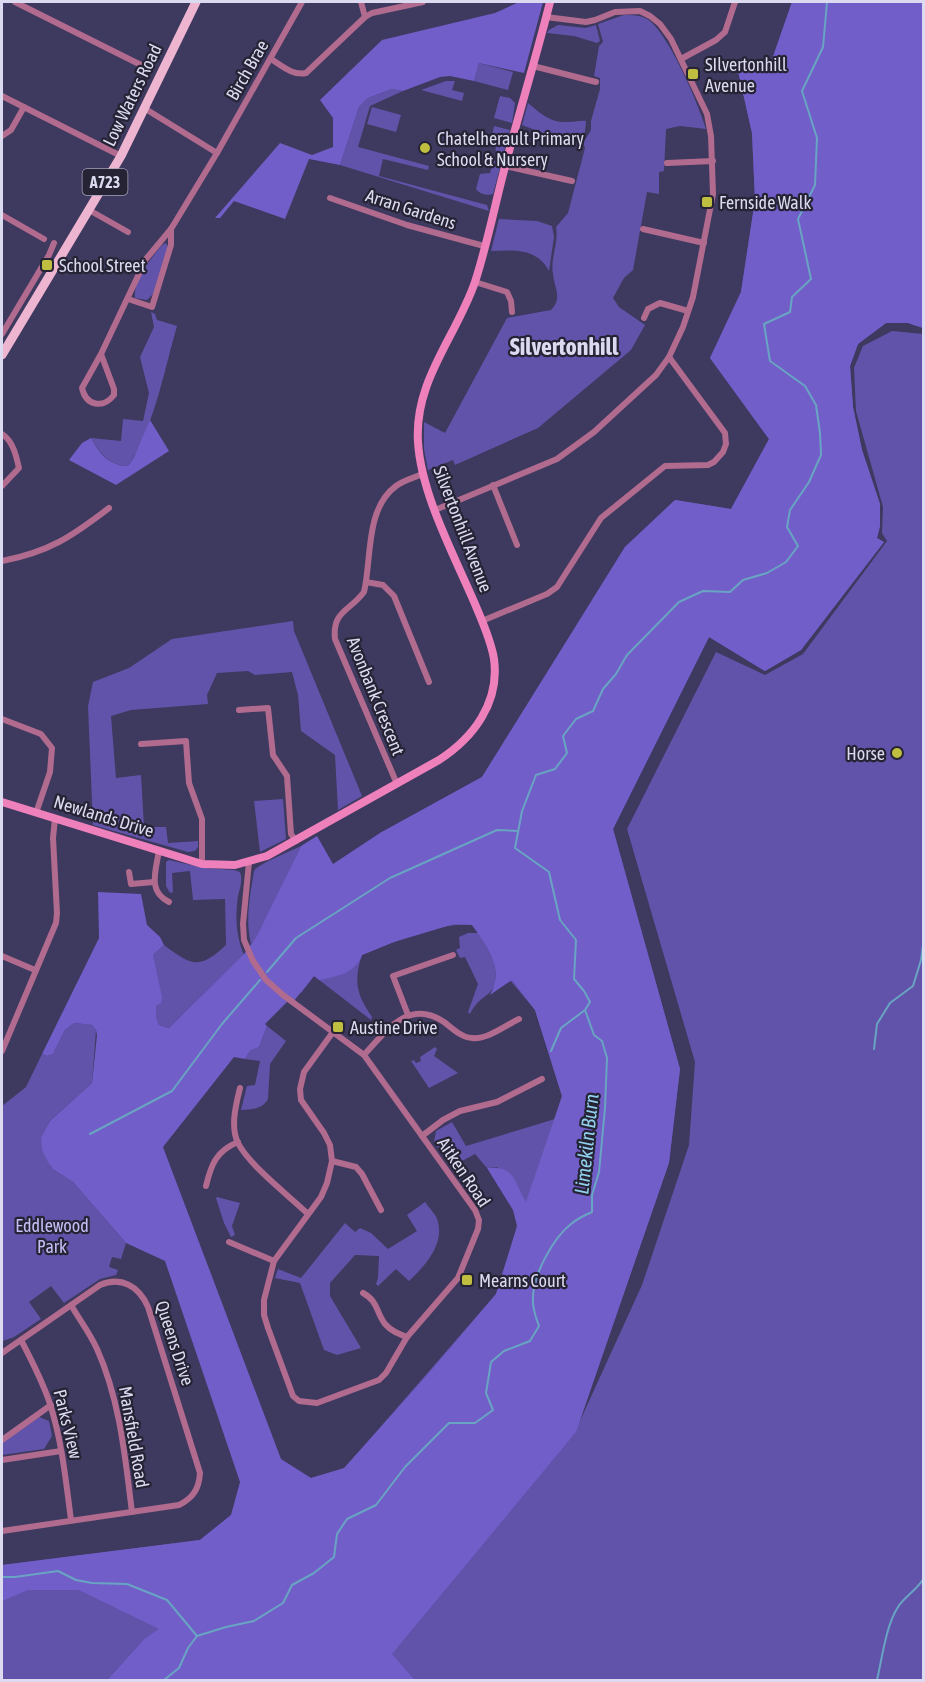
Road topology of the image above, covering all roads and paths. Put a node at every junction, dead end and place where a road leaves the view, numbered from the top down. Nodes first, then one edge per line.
1 (15, 2) edge
2 (196, 2) edge
3 (302, 2) edge
4 (361, 2) edge
5 (423, 2) edge
6 (550, 2) edge
7 (735, 2) edge
8 (365, 17) junction
9 (546, 17) junction
10 (271, 59) junction
11 (681, 59) junction
12 (533, 66) junction
13 (149, 69) dead end
14 (596, 82) dead end
15 (2, 96) edge
16 (24, 107) junction
17 (144, 108) junction
18 (2, 136) edge
19 (217, 153) junction
20 (121, 156) junction
21 (713, 161) junction
22 (668, 163) dead end
23 (505, 166) junction
24 (572, 181) dead end
25 (330, 198) dead end
26 (89, 210) junction
27 (2, 215) edge
28 (171, 229) junction
29 (643, 229) dead end
30 (128, 232) dead end
31 (44, 240) dead end
32 (54, 243) dead end
33 (704, 243) junction
34 (484, 246) junction
35 (475, 282) junction
36 (128, 299) junction
37 (688, 311) junction
38 (512, 312) dead end
39 (644, 318) dead end
40 (2, 334) edge
41 (4, 343) edge
42 (101, 354) junction
43 (2, 355) edge
44 (669, 357) junction
45 (2, 434) edge
46 (422, 474) junction
47 (494, 485) junction
48 (2, 486) edge
49 (109, 508) dead end
50 (435, 510) junction
51 (517, 545) dead end
52 (2, 561) edge
53 (366, 582) junction
54 (482, 621) junction
55 (429, 682) dead end
56 (239, 710) dead end
57 (2, 719) edge
58 (141, 744) dead end
59 (396, 784) junction
60 (2, 802) edge
61 (36, 813) junction
62 (55, 818) junction
63 (296, 841) junction
64 (159, 850) junction
65 (249, 862) junction
66 (199, 863) junction
67 (129, 872) dead end
68 (154, 882) junction
69 (169, 902) dead end
70 (453, 955) dead end
71 (2, 956) edge
72 (35, 970) junction
73 (408, 1015) junction
74 (519, 1019) dead end
75 (333, 1032) junction
76 (2, 1051) edge
77 (364, 1055) junction
78 (542, 1079) dead end
79 (240, 1088) dead end
80 (422, 1136) junction
81 (238, 1142) junction
82 (332, 1161) junction
83 (206, 1186) dead end
84 (381, 1210) dead end
85 (308, 1213) junction
86 (229, 1242) dead end
87 (274, 1261) junction
88 (363, 1293) dead end
89 (70, 1305) junction
90 (407, 1337) junction
91 (21, 1340) junction
92 (2, 1352) edge
93 (51, 1405) junction
94 (2, 1440) edge
95 (61, 1451) junction
96 (2, 1460) edge
97 (132, 1512) junction
98 (71, 1520) junction
99 (2, 1531) edge

1 - 13 street
2 - 17 main road, Low Waters Road / A723
3 - 10 street, Birch Brae
4 - 8 street
5 - 8 street
6 - 9 street, Silvertonhill Avenue
7 - 11 street
8 - 10 street
9 - 11 street
9 - 12 street, Silvertonhill Avenue
10 - 19 street, Birch Brae
11 - 21 street
12 - 14 street
12 - 23 street, Silvertonhill Avenue
15 - 16 street
16 - 18 street
16 - 20 street
17 - 19 street
17 - 20 main road, Low Waters Road / A723
19 - 28 street, Birch Brae
20 - 26 main road, Low Waters Road / A723
21 - 22 street
21 - 33 street
23 - 24 street
23 - 34 street, Silvertonhill Avenue
25 - 34 street, Arran Gardens
26 - 30 street
26 - 41 main road, Low Waters Road / A723
27 - 31 street
28 - 36 street
28 - 36 street
29 - 33 street
32 - 40 street
33 - 37 street
34 - 35 street, Silvertonhill Avenue
35 - 38 street
35 - 46 street, Silvertonhill Avenue
36 - 42 street
37 - 39 street
37 - 44 street
41 - 43 main road, Low Waters Road / A723
42 - 42 street
44 - 47 street
44 - 54 street
45 - 48 street
46 - 50 street, Silvertonhill Avenue
46 - 53 street, Avonbank Crescent
47 - 50 street
47 - 51 street
49 - 52 street
50 - 54 street, Silvertonhill Avenue
53 - 55 street
53 - 59 street, Avonbank Crescent
54 - 59 street, Silvertonhill Avenue
56 - 63 street
57 - 61 street
58 - 66 street
59 - 63 street, Silvertonhill Avenue
60 - 61 street, Newlands Drive
61 - 62 street, Newlands Drive
62 - 64 street, Newlands Drive
62 - 72 street
63 - 65 street, Silvertonhill Avenue
64 - 66 street, Newlands Drive
64 - 68 street
65 - 66 street, Silvertonhill Avenue
65 - 75 street, Aitken Road
67 - 68 street
68 - 69 street
70 - 73 street
71 - 72 street
72 - 76 street
73 - 74 street
73 - 77 street
75 - 77 street, Aitken Road
75 - 82 street
77 - 80 street, Aitken Road
78 - 80 street
79 - 81 street
80 - 90 street, Aitken Road
81 - 83 street
81 - 85 street
82 - 84 street
82 - 85 street
85 - 87 street
86 - 87 street
87 - 90 street, Aitken Road
88 - 90 street
89 - 91 street, Queens Drive
89 - 97 street, Mansfield Road
89 - 97 street, Queens Drive
91 - 92 street, Queens Drive
91 - 93 street, Parks View
93 - 94 street
93 - 95 street, Parks View
95 - 96 street
95 - 98 street, Parks View
97 - 98 street
98 - 99 street

